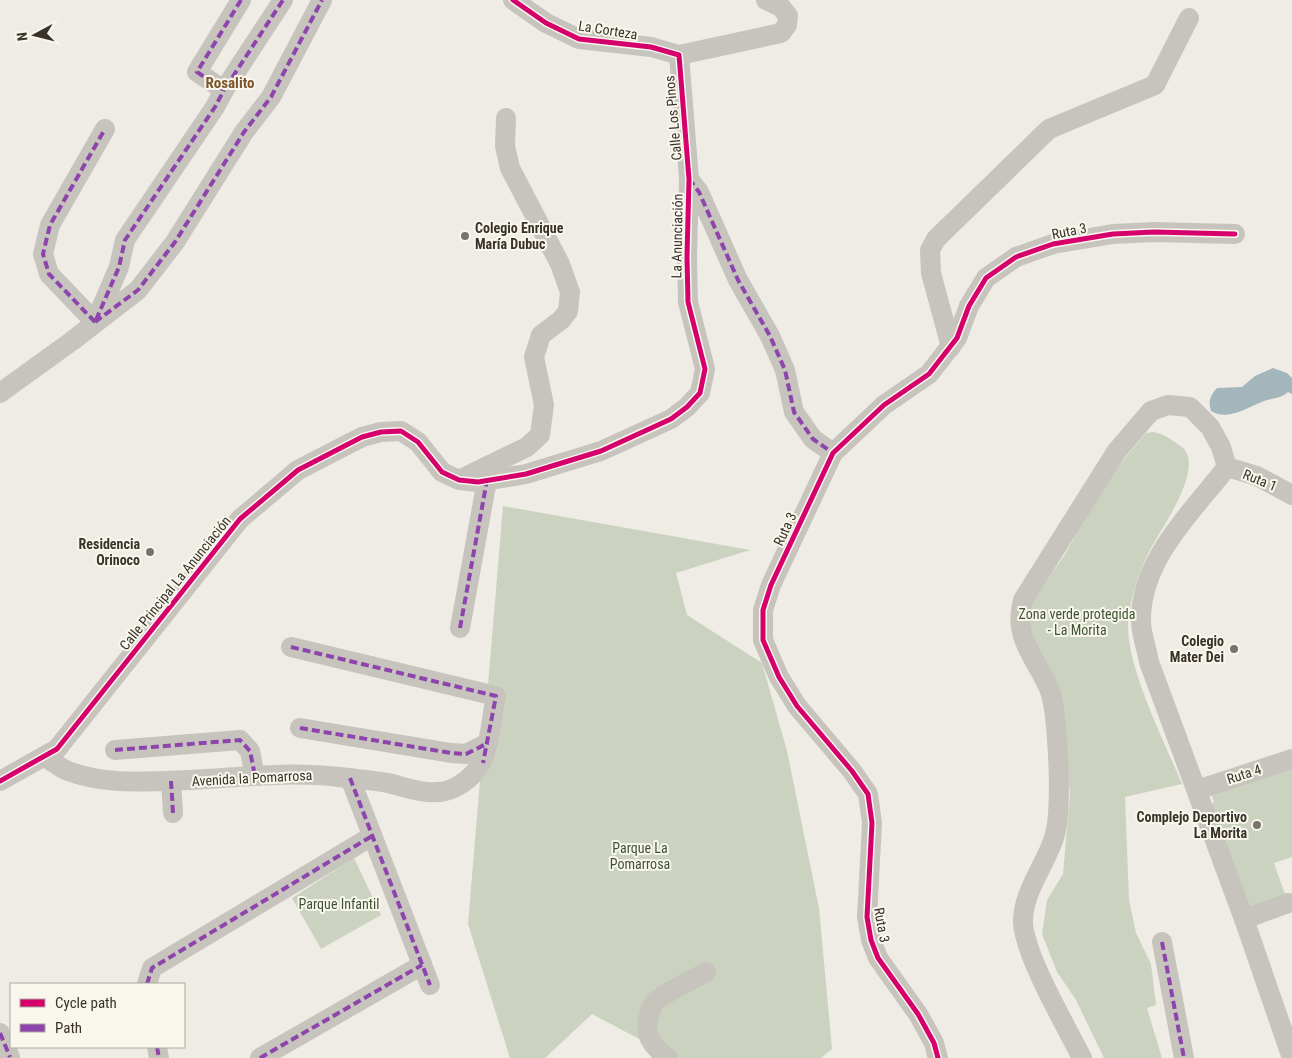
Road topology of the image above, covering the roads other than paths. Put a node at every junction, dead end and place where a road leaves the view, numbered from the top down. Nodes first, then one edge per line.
1 (240, 0) edge
2 (283, 0) edge
3 (322, 0) edge
4 (513, 0) edge
5 (766, 0) edge
6 (1189, 18) dead end
7 (679, 55) junction
8 (224, 90) junction
9 (506, 118) dead end
10 (105, 129) dead end
11 (689, 179) junction
12 (1235, 234) dead end
13 (95, 322) junction
14 (950, 347) junction
15 (0, 393) edge
16 (833, 453) junction
17 (1227, 467) junction
18 (459, 480) junction
19 (486, 480) junction
20 (1292, 495) edge
21 (460, 628) dead end
22 (291, 647) dead end
23 (300, 728) dead end
24 (488, 742) junction
25 (115, 750) dead end
26 (45, 757) junction
27 (1292, 758) edge
28 (255, 776) junction
29 (350, 778) junction
30 (0, 781) edge
31 (171, 781) junction
32 (1197, 790) junction
33 (173, 813) dead end
34 (372, 836) junction
35 (1288, 903) dead end
36 (1244, 919) junction
37 (1162, 942) dead end
38 (422, 965) junction
39 (706, 972) dead end
40 (147, 983) edge
41 (430, 985) dead end
42 (0, 1034) edge
43 (10, 1056) dead end
44 (260, 1058) edge
45 (668, 1058) edge
46 (938, 1058) edge
47 (1082, 1058) edge
48 (1184, 1058) edge
49 (1292, 1058) edge

1 - 8 street
2 - 8 street
3 - 13 street
4 - 7 street, La Corteza
5 - 7 street
6 - 14 street
7 - 11 street, Calle Los Pinos
8 - 13 street
9 - 18 street
10 - 13 street
11 - 16 street
11 - 19 street, La Anunciación
12 - 14 street, Ruta 3
13 - 15 street
14 - 16 street, Ruta 3
16 - 46 street, Ruta 3
17 - 20 street, Ruta 1
17 - 32 street
17 - 47 street
18 - 19 street
18 - 26 street, Calle Principal La Anunciación
19 - 21 street
22 - 24 street
23 - 24 street
24 - 29 street, Avenida la Pomarrosa
25 - 28 street
26 - 30 street, Calle Principal La Anunciación
26 - 31 street, Avenida la Pomarrosa
27 - 32 street, Ruta 4
28 - 29 street, Avenida la Pomarrosa
28 - 31 street, Avenida la Pomarrosa
29 - 34 street
31 - 33 street
32 - 36 street
34 - 38 street
34 - 40 street
35 - 36 street
36 - 49 street
37 - 48 street
38 - 41 street
38 - 44 street
39 - 45 street
42 - 43 street

